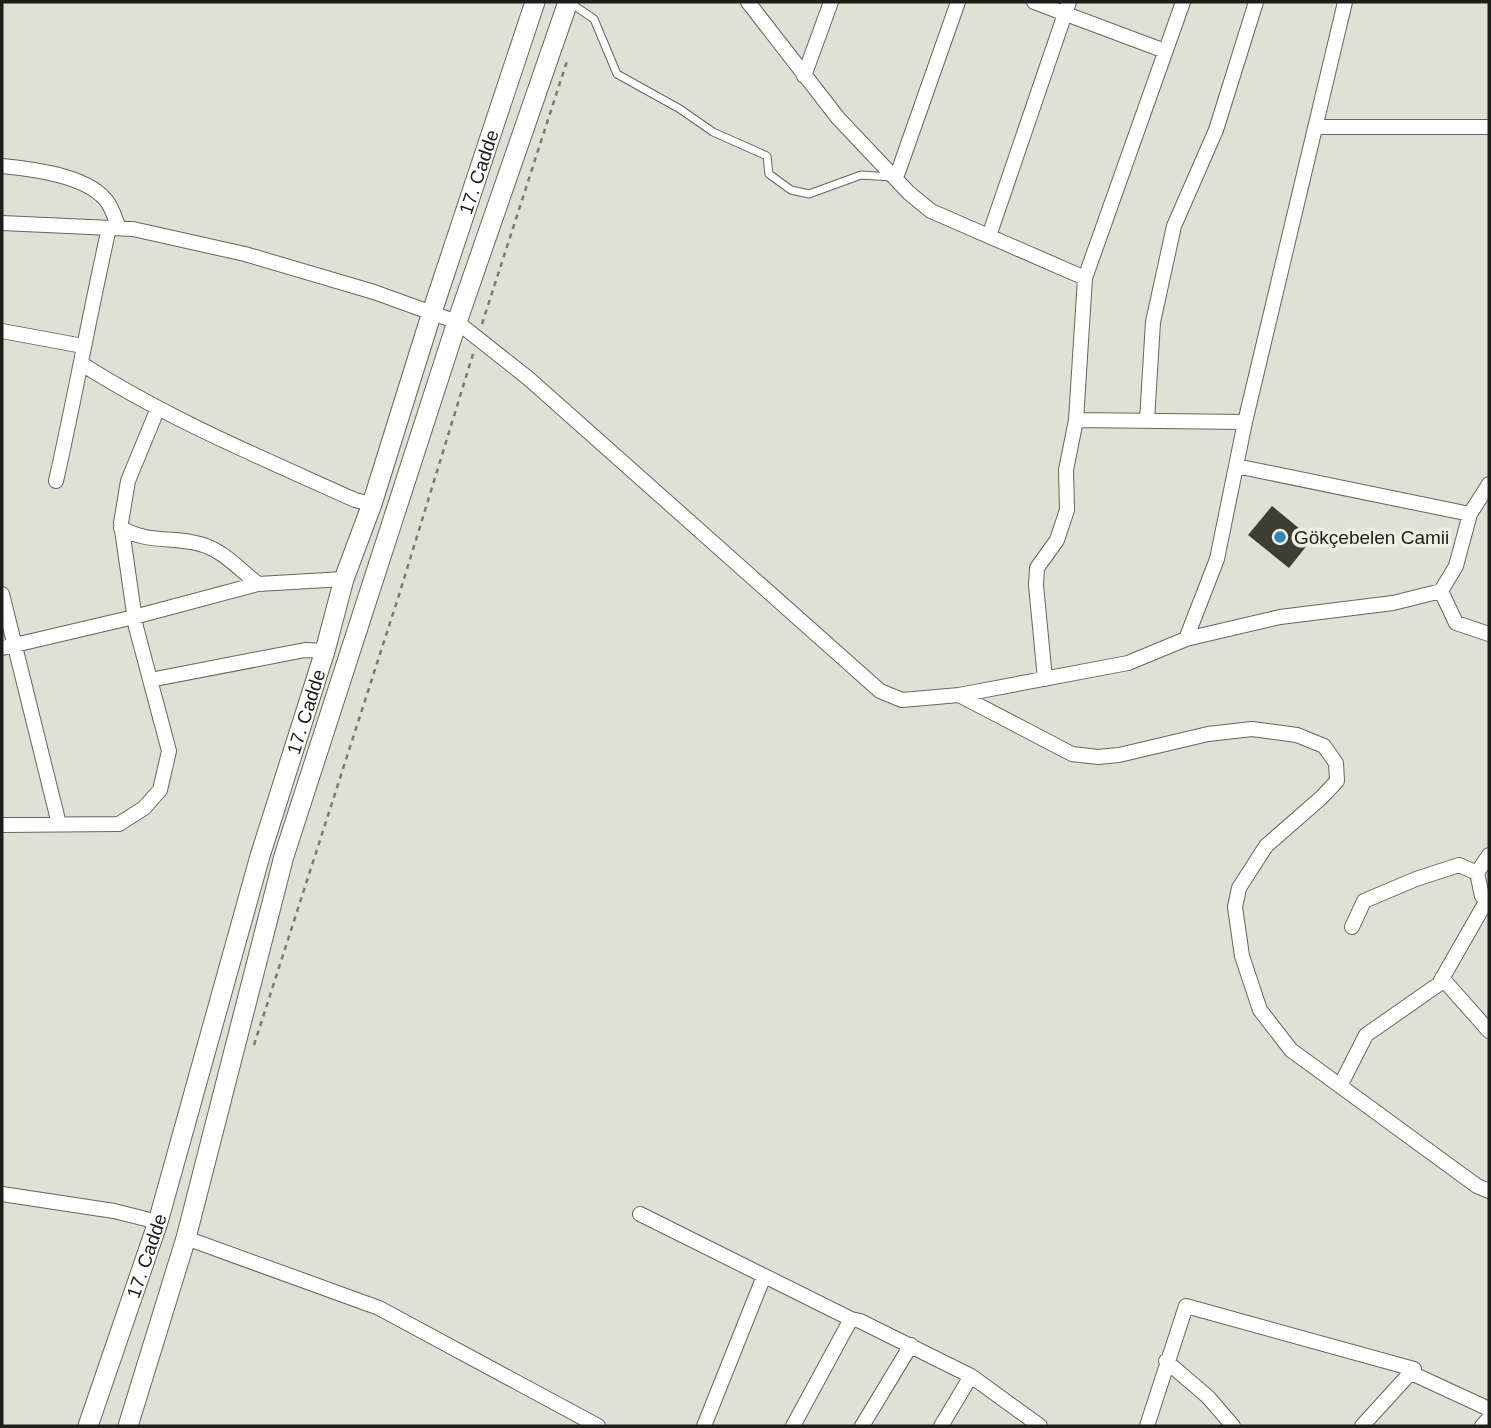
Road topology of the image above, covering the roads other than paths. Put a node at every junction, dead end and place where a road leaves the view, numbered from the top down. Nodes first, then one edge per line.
1 (535, 2) edge
2 (569, 2) edge
3 (748, 2) edge
4 (831, 2) edge
5 (958, 2) edge
6 (1034, 2) edge
7 (1182, 2) edge
8 (1256, 2) edge
9 (1345, 2) edge
10 (1067, 8) edge
11 (1165, 51) junction
12 (804, 76) junction
13 (1315, 127) junction
14 (1489, 127) edge
15 (2, 166) edge
16 (896, 177) junction
17 (2, 223) edge
18 (114, 228) junction
19 (989, 236) junction
20 (1085, 278) junction
21 (432, 312) junction
22 (457, 322) junction
23 (2, 331) edge
24 (83, 346) junction
25 (82, 364) junction
26 (158, 408) junction
27 (1076, 420) junction
28 (1147, 420) junction
29 (1245, 422) junction
30 (1236, 466) junction
31 (56, 481) dead end
32 (1489, 484) edge
33 (372, 504) junction
34 (1470, 514) junction
35 (121, 528) junction
36 (345, 579) junction
37 (258, 584) junction
38 (1441, 591) junction
39 (2, 594) edge
40 (134, 617) junction
41 (1489, 634) edge
42 (1186, 639) junction
43 (8, 646) edge
44 (325, 651) junction
45 (1045, 679) junction
46 (150, 680) junction
47 (959, 695) junction
48 (59, 824) junction
49 (2, 825) edge
50 (1489, 855) edge
51 (1476, 873) junction
52 (1488, 901) edge
53 (1352, 927) dead end
54 (1442, 978) junction
55 (1489, 1031) edge
56 (1340, 1086) junction
57 (1489, 1191) edge
58 (2, 1194) edge
59 (640, 1214) dead end
60 (159, 1222) junction
61 (186, 1238) junction
62 (764, 1276) junction
63 (851, 1319) junction
64 (911, 1345) junction
65 (1167, 1361) junction
66 (1412, 1371) junction
67 (971, 1376) junction
68 (1489, 1409) edge
69 (1489, 1418) edge
70 (88, 1426) edge
71 (128, 1426) edge
72 (598, 1426) edge
73 (704, 1426) edge
74 (793, 1426) edge
75 (862, 1426) edge
76 (941, 1426) edge
77 (1040, 1426) edge
78 (1147, 1426) edge
79 (1233, 1426) edge
80 (1362, 1426) edge
81 (1482, 1426) edge

1 - 21 street, 17. Cadde
2 - 16 lane
2 - 22 street, 17. Cadde
3 - 12 street
4 - 12 street
5 - 16 street
6 - 10 street
7 - 11 street
8 - 28 street
9 - 13 street
10 - 11 street
10 - 19 street
11 - 20 street
12 - 16 street
13 - 14 street
13 - 29 street
15 - 18 street
16 - 19 street
17 - 18 street
18 - 21 street
18 - 24 street
19 - 20 street
20 - 27 street
21 - 22 street
21 - 33 street, 17. Cadde
22 - 47 street
22 - 61 street, 17. Cadde
23 - 24 street
24 - 25 street
25 - 26 street
25 - 31 street
26 - 33 street
26 - 35 street
27 - 28 street
27 - 45 street
28 - 29 street
29 - 30 street
30 - 34 street
30 - 42 street
32 - 34 street
33 - 36 street, 17. Cadde
34 - 38 street
35 - 37 street
35 - 40 street
36 - 37 street
36 - 44 street, 17. Cadde
37 - 40 street
38 - 41 street
38 - 42 street
39 - 43 street
40 - 43 street
40 - 46 street
42 - 45 street
43 - 48 street
44 - 46 street
44 - 60 street, 17. Cadde
45 - 47 street
46 - 48 street
47 - 56 street
48 - 49 street
50 - 51 street
51 - 52 street
51 - 53 street
52 - 54 street
54 - 55 street
54 - 56 street
56 - 57 street
58 - 60 street
59 - 62 street
60 - 70 street, 17. Cadde
61 - 71 street, 17. Cadde
61 - 72 street
62 - 63 street
62 - 73 street
63 - 64 street
63 - 74 street
64 - 67 street
64 - 75 street
65 - 66 street
65 - 78 street
65 - 79 street
66 - 68 street
66 - 80 street
67 - 76 street
67 - 77 street
69 - 81 street

